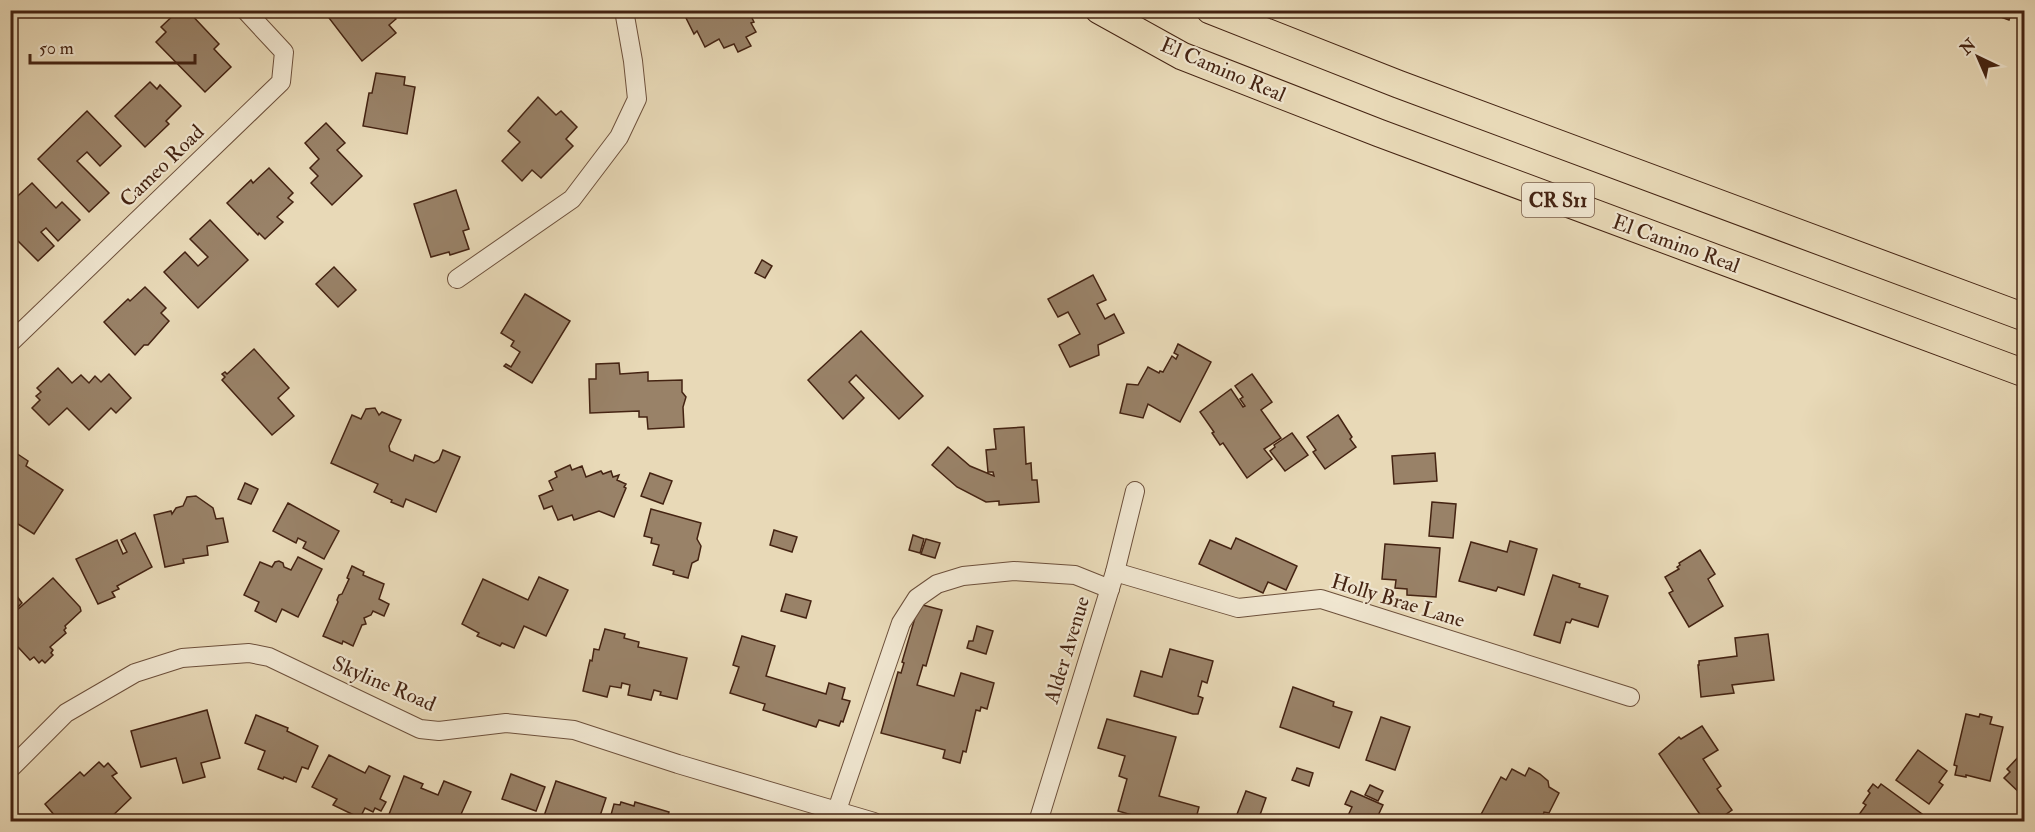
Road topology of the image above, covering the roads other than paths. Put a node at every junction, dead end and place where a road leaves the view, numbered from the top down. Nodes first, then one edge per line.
1 (245, 10) edge
2 (627, 10) edge
3 (1099, 10) edge
4 (1210, 10) edge
5 (458, 279) dead end
6 (2025, 317) edge
7 (10, 344) edge
8 (2025, 373) edge
9 (1135, 491) dead end
10 (1113, 580) junction
11 (1630, 697) dead end
12 (10, 768) edge
13 (837, 810) junction
14 (874, 822) edge
15 (1038, 822) edge

1 - 7 street, Cameo Road
2 - 5 street
3 - 8 main road, El Camino Real / CR S11
4 - 6 main road, CR S11
9 - 10 street, Alder Avenue
10 - 11 street, Holly Brae Lane
10 - 13 street, Holly Brae Lane
10 - 15 street, Alder Avenue
12 - 13 street, Skyline Road
13 - 14 street, Skyline Road

